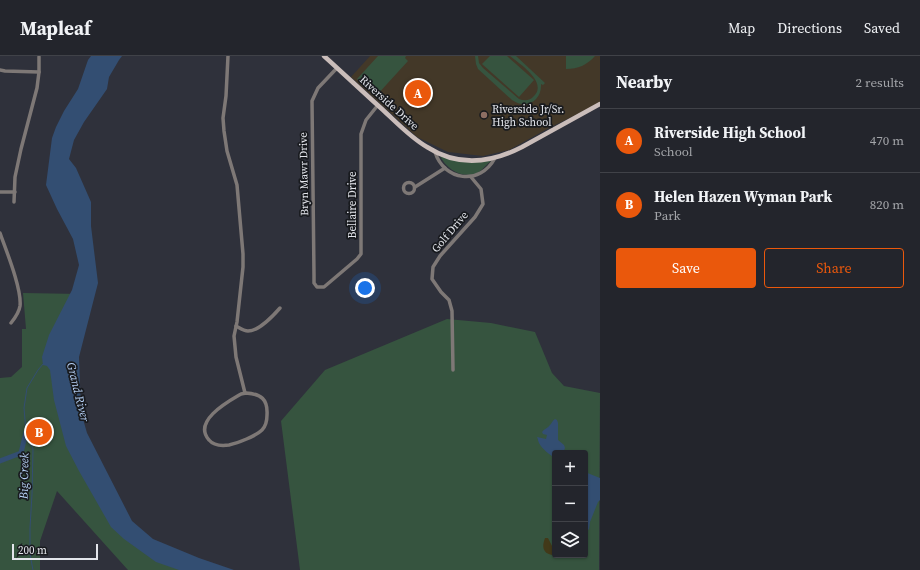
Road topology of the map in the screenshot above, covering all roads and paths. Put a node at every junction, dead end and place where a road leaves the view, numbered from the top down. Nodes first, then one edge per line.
1 (228, 56) edge
2 (324, 56) edge
3 (39, 57) edge
4 (337, 68) junction
5 (0, 70) edge
6 (39, 72) junction
7 (600, 104) edge
8 (378, 105) junction
9 (434, 152) junction
10 (495, 158) junction
11 (445, 168) junction
12 (471, 177) junction
13 (415, 187) dead end
14 (0, 192) edge
15 (14, 192) junction
16 (14, 202) dead end
17 (0, 233) edge
18 (317, 288) joint
19 (280, 308) dead end
20 (11, 323) dead end
21 (236, 326) junction
22 (453, 370) dead end
23 (245, 393) junction

1 - 21 street
2 - 4 main road, Riverside Drive
3 - 6 street
4 - 8 main road, Riverside Drive
4 - 18 street, Bryn Mawr Drive
5 - 6 street
6 - 15 street
7 - 10 main road, Riverside Drive
8 - 9 main road, Riverside Drive
8 - 18 street, Bellaire Drive
9 - 10 main road, Riverside Drive
9 - 11 street
10 - 12 street
11 - 12 street
11 - 13 street
12 - 22 street, Golf Drive
14 - 15 street
15 - 16 street
17 - 20 street
19 - 21 street
21 - 23 street
23 - 23 street

